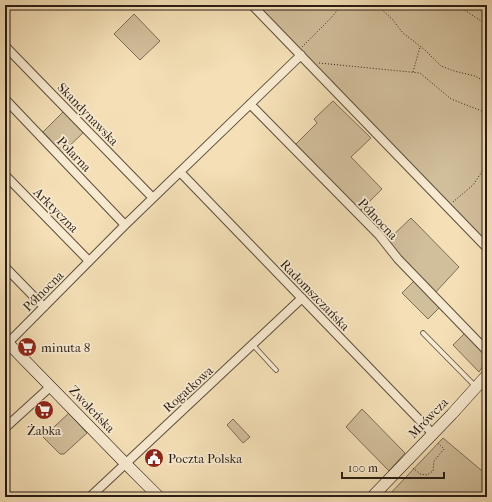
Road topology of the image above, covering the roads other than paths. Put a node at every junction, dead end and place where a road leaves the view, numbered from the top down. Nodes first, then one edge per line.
1 (252, 5) edge
2 (5, 46) edge
3 (301, 55) junction
4 (5, 99) edge
5 (250, 104) junction
6 (180, 172) junction
7 (5, 175) edge
8 (153, 198) junction
9 (125, 225) junction
10 (487, 248) edge
11 (89, 261) junction
12 (5, 267) edge
13 (302, 298) junction
14 (44, 308) junction
15 (423, 333) dead end
16 (6, 341) edge
17 (253, 345) junction
18 (487, 351) edge
19 (276, 370) dead end
20 (487, 375) edge
21 (50, 386) junction
22 (477, 387) junction
23 (5, 428) edge
24 (432, 434) junction
25 (125, 463) junction
26 (90, 497) edge
27 (159, 497) edge
28 (372, 497) edge

1 - 3 street
2 - 8 street, Skandynawska
3 - 5 street, Północna
3 - 10 street
4 - 9 street, Polarna
5 - 6 street, Północna
5 - 18 street, Północna
6 - 8 street, Północna
6 - 13 street, Radomszczańska
7 - 11 street, Arktyczna
8 - 9 street, Północna
9 - 11 street, Północna
11 - 14 street, Północna
12 - 14 street
13 - 17 street, Rogatkowa
13 - 24 street, Radomszczańska
14 - 16 street, Północna
15 - 22 lane
16 - 21 street, Zwoleńska
17 - 19 lane
17 - 25 street, Rogatkowa
20 - 22 street, Mrówcza
21 - 23 street
21 - 25 street, Zwoleńska
22 - 24 street, Mrówcza
24 - 28 street, Mrówcza
25 - 26 street, Rogatkowa
25 - 27 street, Zwoleńska

